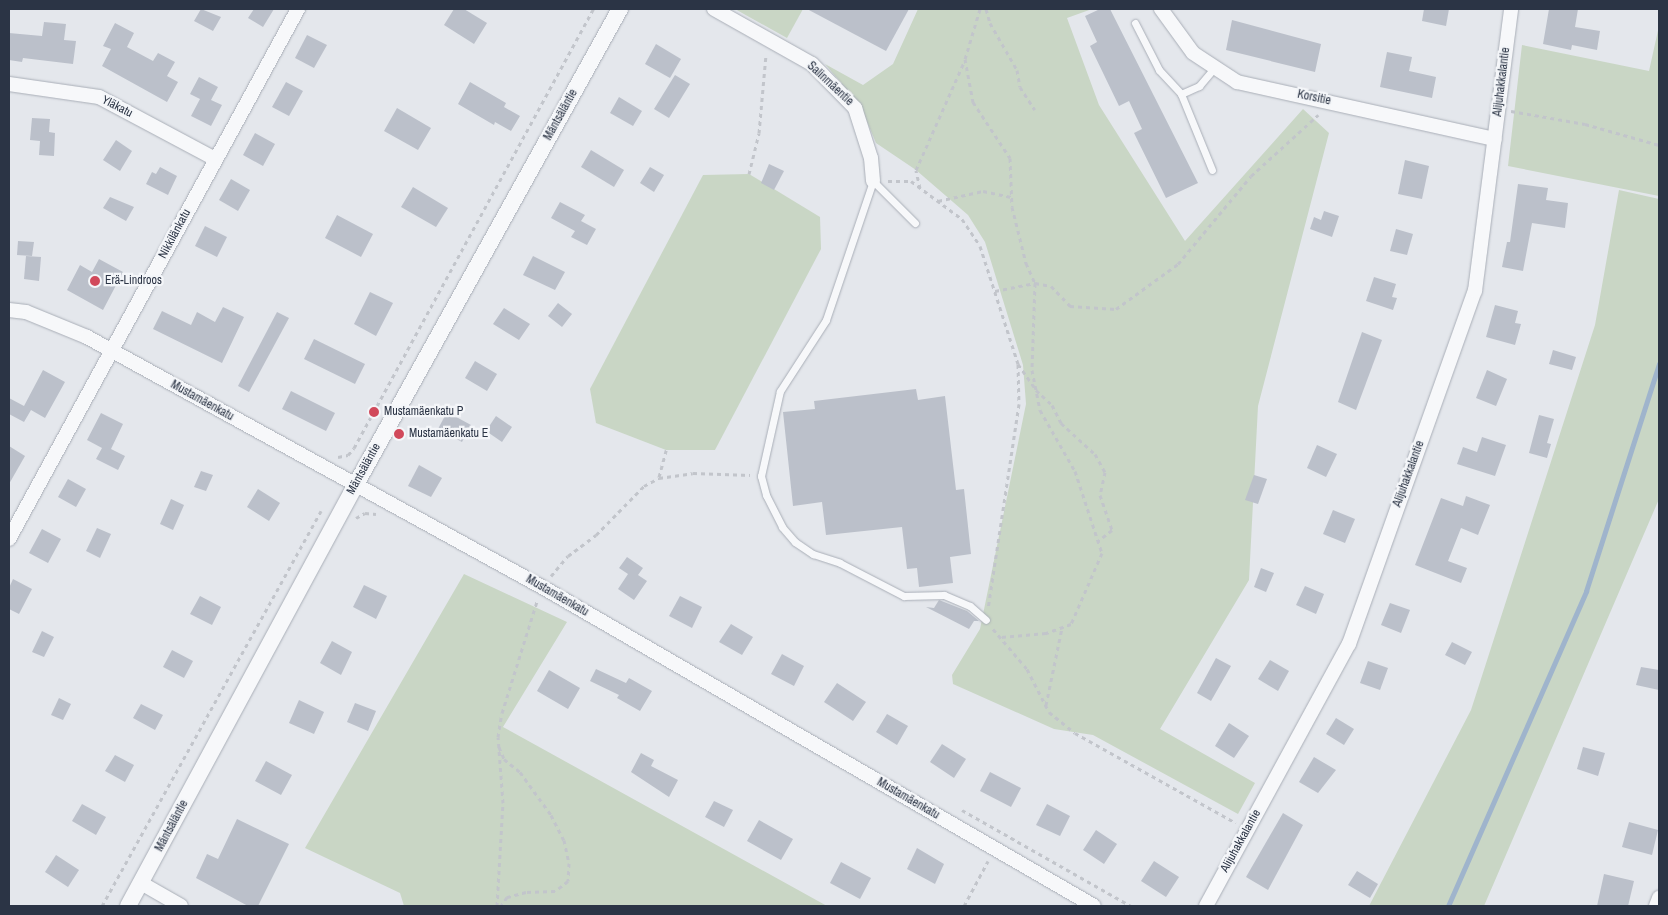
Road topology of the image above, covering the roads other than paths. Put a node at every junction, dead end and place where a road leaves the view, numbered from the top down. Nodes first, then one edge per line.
1 (298, 9) edge
2 (620, 9) edge
3 (714, 9) edge
4 (1161, 9) edge
5 (1511, 9) edge
6 (1135, 22) dead end
7 (1214, 68) junction
8 (9, 84) edge
9 (1181, 94) junction
10 (1496, 139) junction
11 (215, 160) junction
12 (1212, 170) dead end
13 (873, 181) junction
14 (915, 223) dead end
15 (9, 310) edge
16 (111, 351) junction
17 (355, 486) junction
18 (9, 539) edge
19 (986, 620) road end
20 (141, 883) junction
21 (1659, 898) edge
22 (128, 906) edge
23 (181, 906) edge
24 (1094, 906) edge
25 (1206, 906) edge
26 (1656, 906) edge

1 - 11 street, Nikkilänkatu
2 - 17 street, Mäntsäläntie
3 - 13 street, Salinmäentie
4 - 7 street, Korsitie
5 - 10 street, Alijuhakkalantie
6 - 9 lane
7 - 9 lane
7 - 10 street, Korsitie
8 - 11 street, Yläkatu
9 - 12 lane
10 - 25 street, Alijuhakkalantie
11 - 16 street, Nikkilänkatu
13 - 14 lane
13 - 19 lane
15 - 16 street, Mustamäenkatu
16 - 17 street, Mustamäenkatu
16 - 18 street, Nikkilänkatu
17 - 20 street, Mäntsäläntie
17 - 24 street, Mustamäenkatu
20 - 22 street, Mäntsäläntie
20 - 23 street
21 - 26 street

